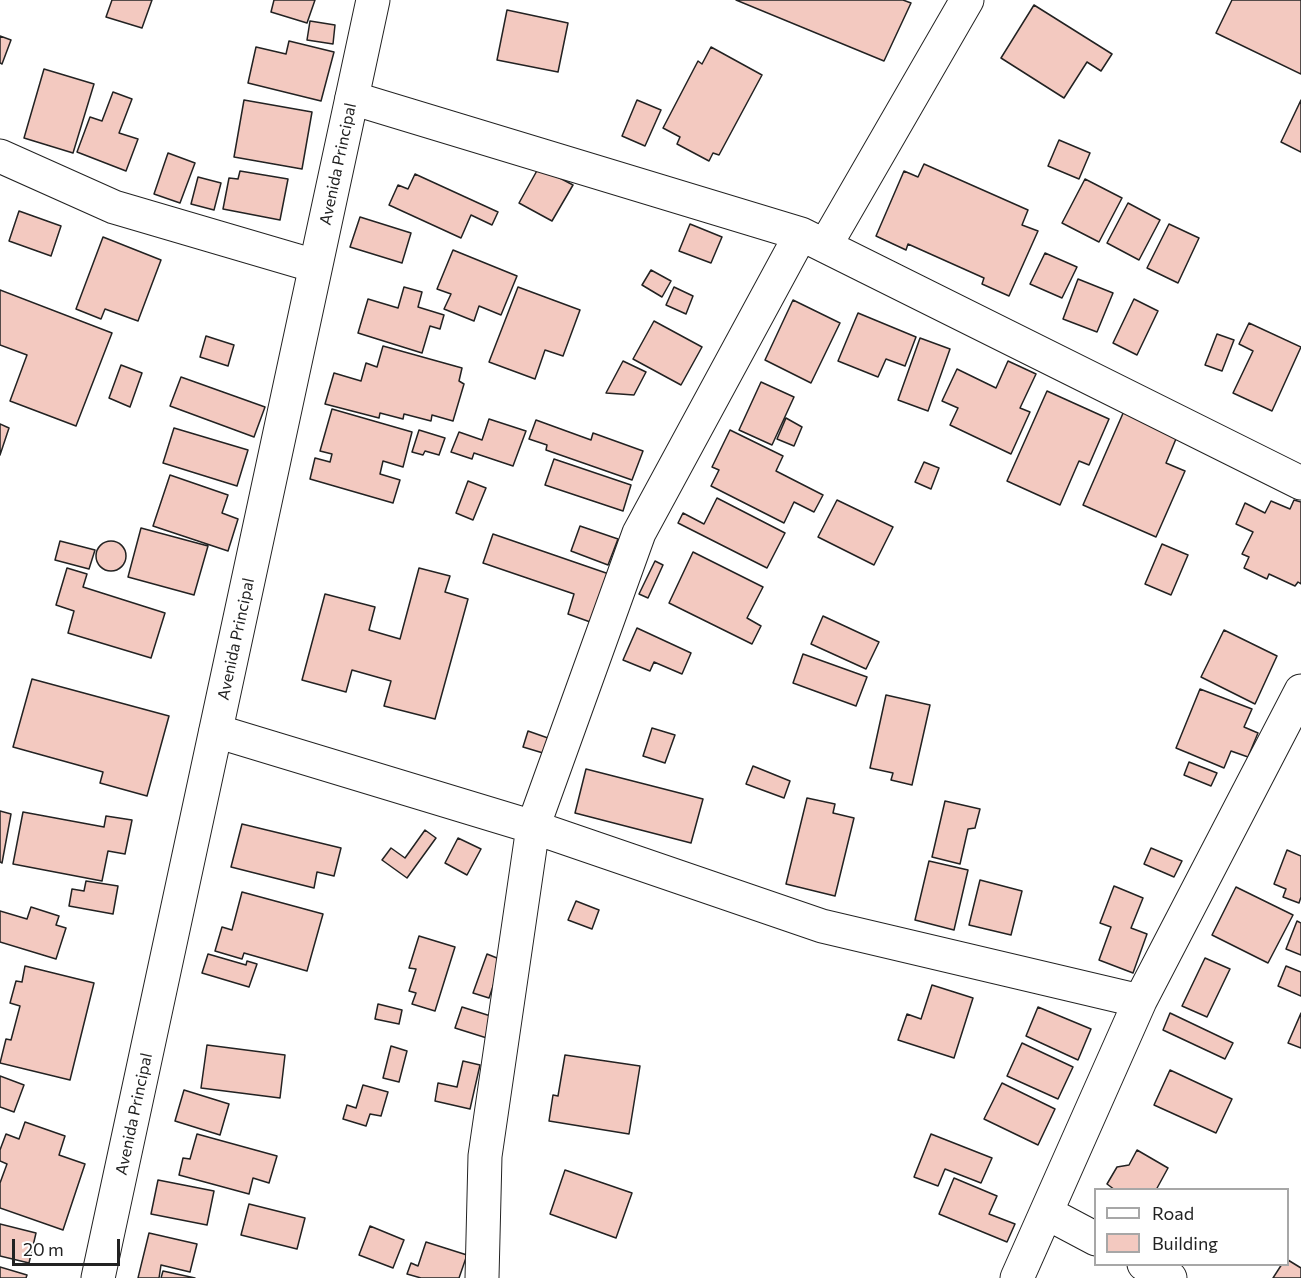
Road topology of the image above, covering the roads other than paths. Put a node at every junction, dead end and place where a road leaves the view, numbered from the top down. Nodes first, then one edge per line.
1 (373, 0) edge
2 (967, 0) edge
3 (352, 98) junction
4 (0, 156) edge
5 (813, 240) junction
6 (315, 266) junction
7 (1301, 483) edge
8 (1301, 691) edge
9 (216, 731) junction
10 (533, 827) junction
11 (1140, 1001) junction
12 (1047, 1213) junction
13 (1094, 1238) edge
14 (1148, 1266) edge
15 (98, 1278) edge
16 (482, 1278) edge
17 (1017, 1278) edge
18 (1170, 1278) edge

1 - 3 street, Avenida Principal
2 - 5 street
3 - 5 street
3 - 6 street, Avenida Principal
4 - 6 street
5 - 7 street
5 - 10 street
6 - 9 street, Avenida Principal
8 - 11 street
9 - 10 street
9 - 15 street, Avenida Principal
10 - 11 street
10 - 16 street
11 - 12 street
12 - 13 street
12 - 17 street
14 - 18 street

